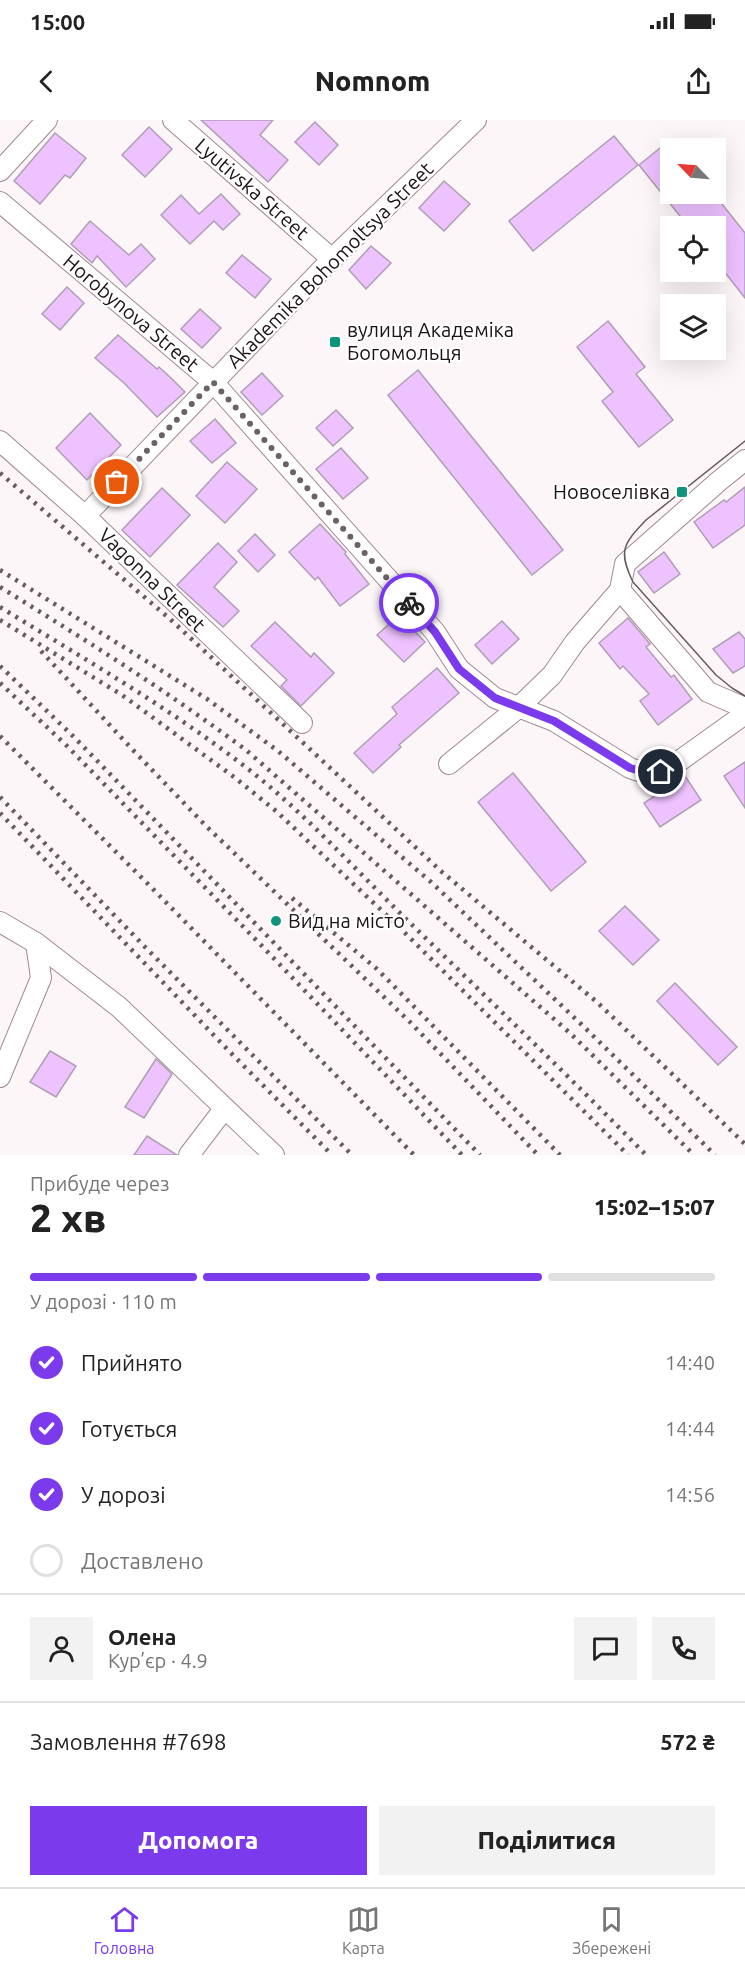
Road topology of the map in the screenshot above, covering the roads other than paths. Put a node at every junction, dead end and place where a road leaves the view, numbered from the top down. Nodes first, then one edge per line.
1 (47, 120) edge
2 (173, 120) edge
3 (476, 120) edge
4 (0, 171) edge
5 (0, 202) edge
6 (332, 259) junction
7 (213, 382) junction
8 (0, 441) edge
9 (745, 460) edge
10 (85, 516) junction
11 (620, 591) junction
12 (518, 708) junction
13 (745, 708) edge
14 (745, 714) edge
15 (302, 723) dead end
16 (448, 764) dead end
17 (0, 922) edge
18 (36, 943) junction
19 (0, 1077) edge
20 (225, 1109) junction
21 (189, 1155) edge
22 (274, 1155) edge

1 - 4 street
2 - 6 street, Lyutivska Street
3 - 6 street, Akademika Bohomoltsya Street
5 - 7 street, Horobynova Street
6 - 7 street, Akademika Bohomoltsya Street
7 - 10 street, Akademika Bohomoltsya Street
7 - 12 street, Horobynova Street
8 - 10 street, Vagonna Street
9 - 11 street
10 - 15 street, Vagonna Street
11 - 12 street
11 - 13 street
12 - 14 street, Horobynova Street
12 - 16 street
17 - 18 street
18 - 19 street
18 - 20 street
20 - 21 street
20 - 22 street

